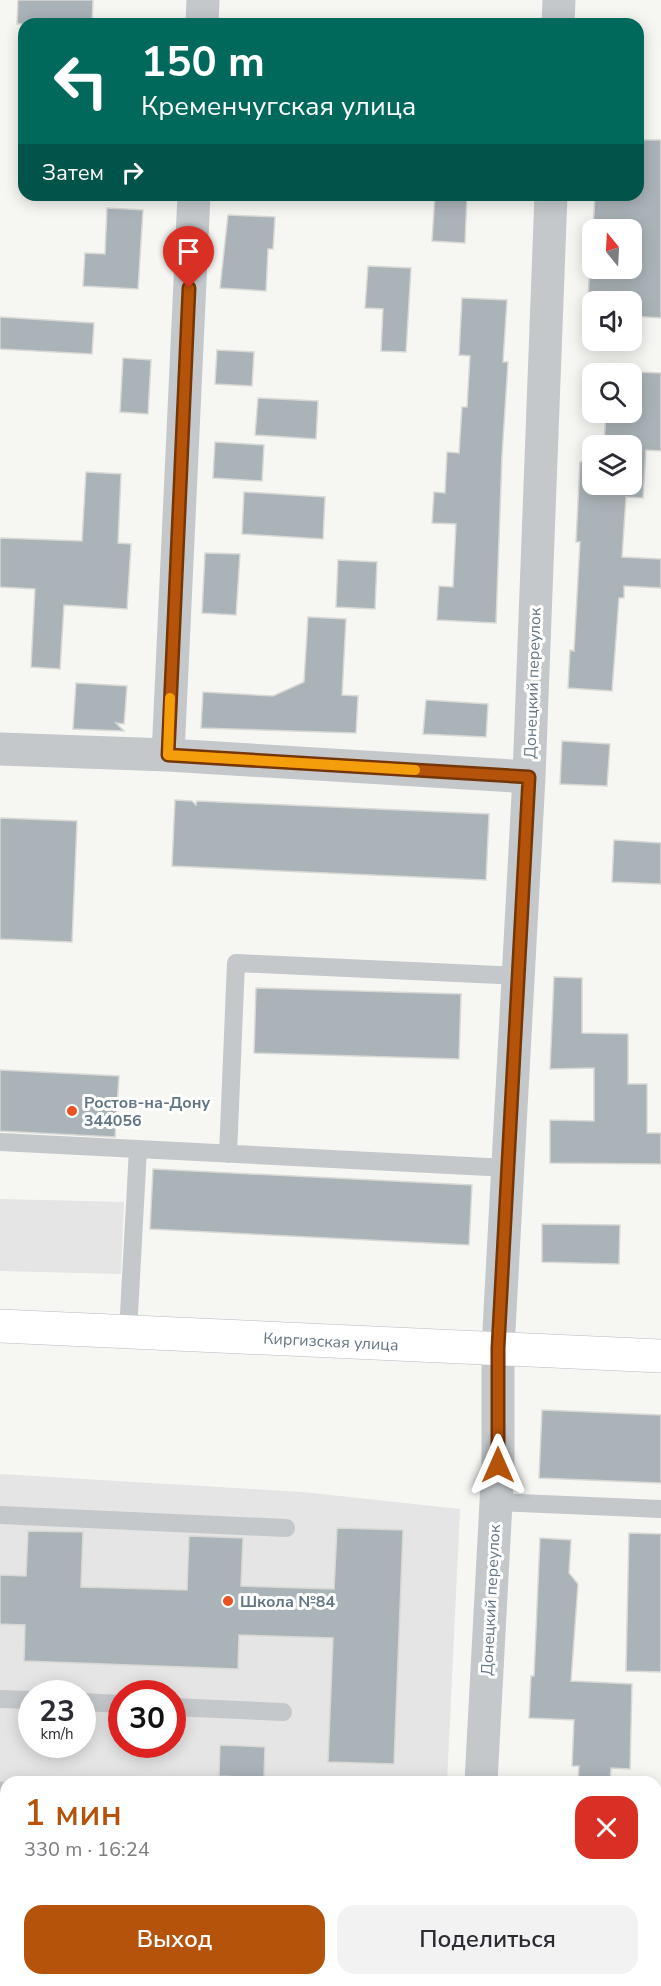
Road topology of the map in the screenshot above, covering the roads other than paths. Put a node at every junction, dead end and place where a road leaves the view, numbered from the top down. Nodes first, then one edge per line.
1 (203, 0) edge
2 (559, 0) edge
3 (202, 18) edge
4 (558, 18) edge
5 (194, 201) edge
6 (552, 201) edge
7 (0, 749) edge
8 (168, 755) junction
9 (529, 777) junction
10 (519, 976) junction
11 (0, 1142) edge
12 (138, 1149) junction
13 (228, 1154) junction
14 (508, 1168) junction
15 (0, 1326) edge
16 (128, 1332) junction
17 (498, 1348) junction
18 (661, 1356) edge
19 (495, 1502) junction
20 (661, 1509) edge
21 (0, 1515) edge
22 (286, 1528) dead end
23 (0, 1699) edge
24 (18, 1700) edge
25 (186, 1708) edge
26 (282, 1712) dead end
27 (481, 1776) edge

1 - 3 street
2 - 4 street
5 - 8 street
6 - 9 street, Донецкий переулок
7 - 8 street
8 - 9 street
9 - 10 street, Донецкий переулок
10 - 13 lane
10 - 14 street, Донецкий переулок
11 - 12 lane
12 - 13 lane
12 - 16 lane
13 - 14 lane
14 - 17 street, Донецкий переулок
15 - 16 main road, Киргизская улица
16 - 17 main road, Киргизская улица
17 - 18 main road, Киргизская улица
17 - 19 street, Донецкий переулок
19 - 20 lane
19 - 27 street, Донецкий переулок
21 - 22 lane
23 - 24 lane
25 - 26 lane

